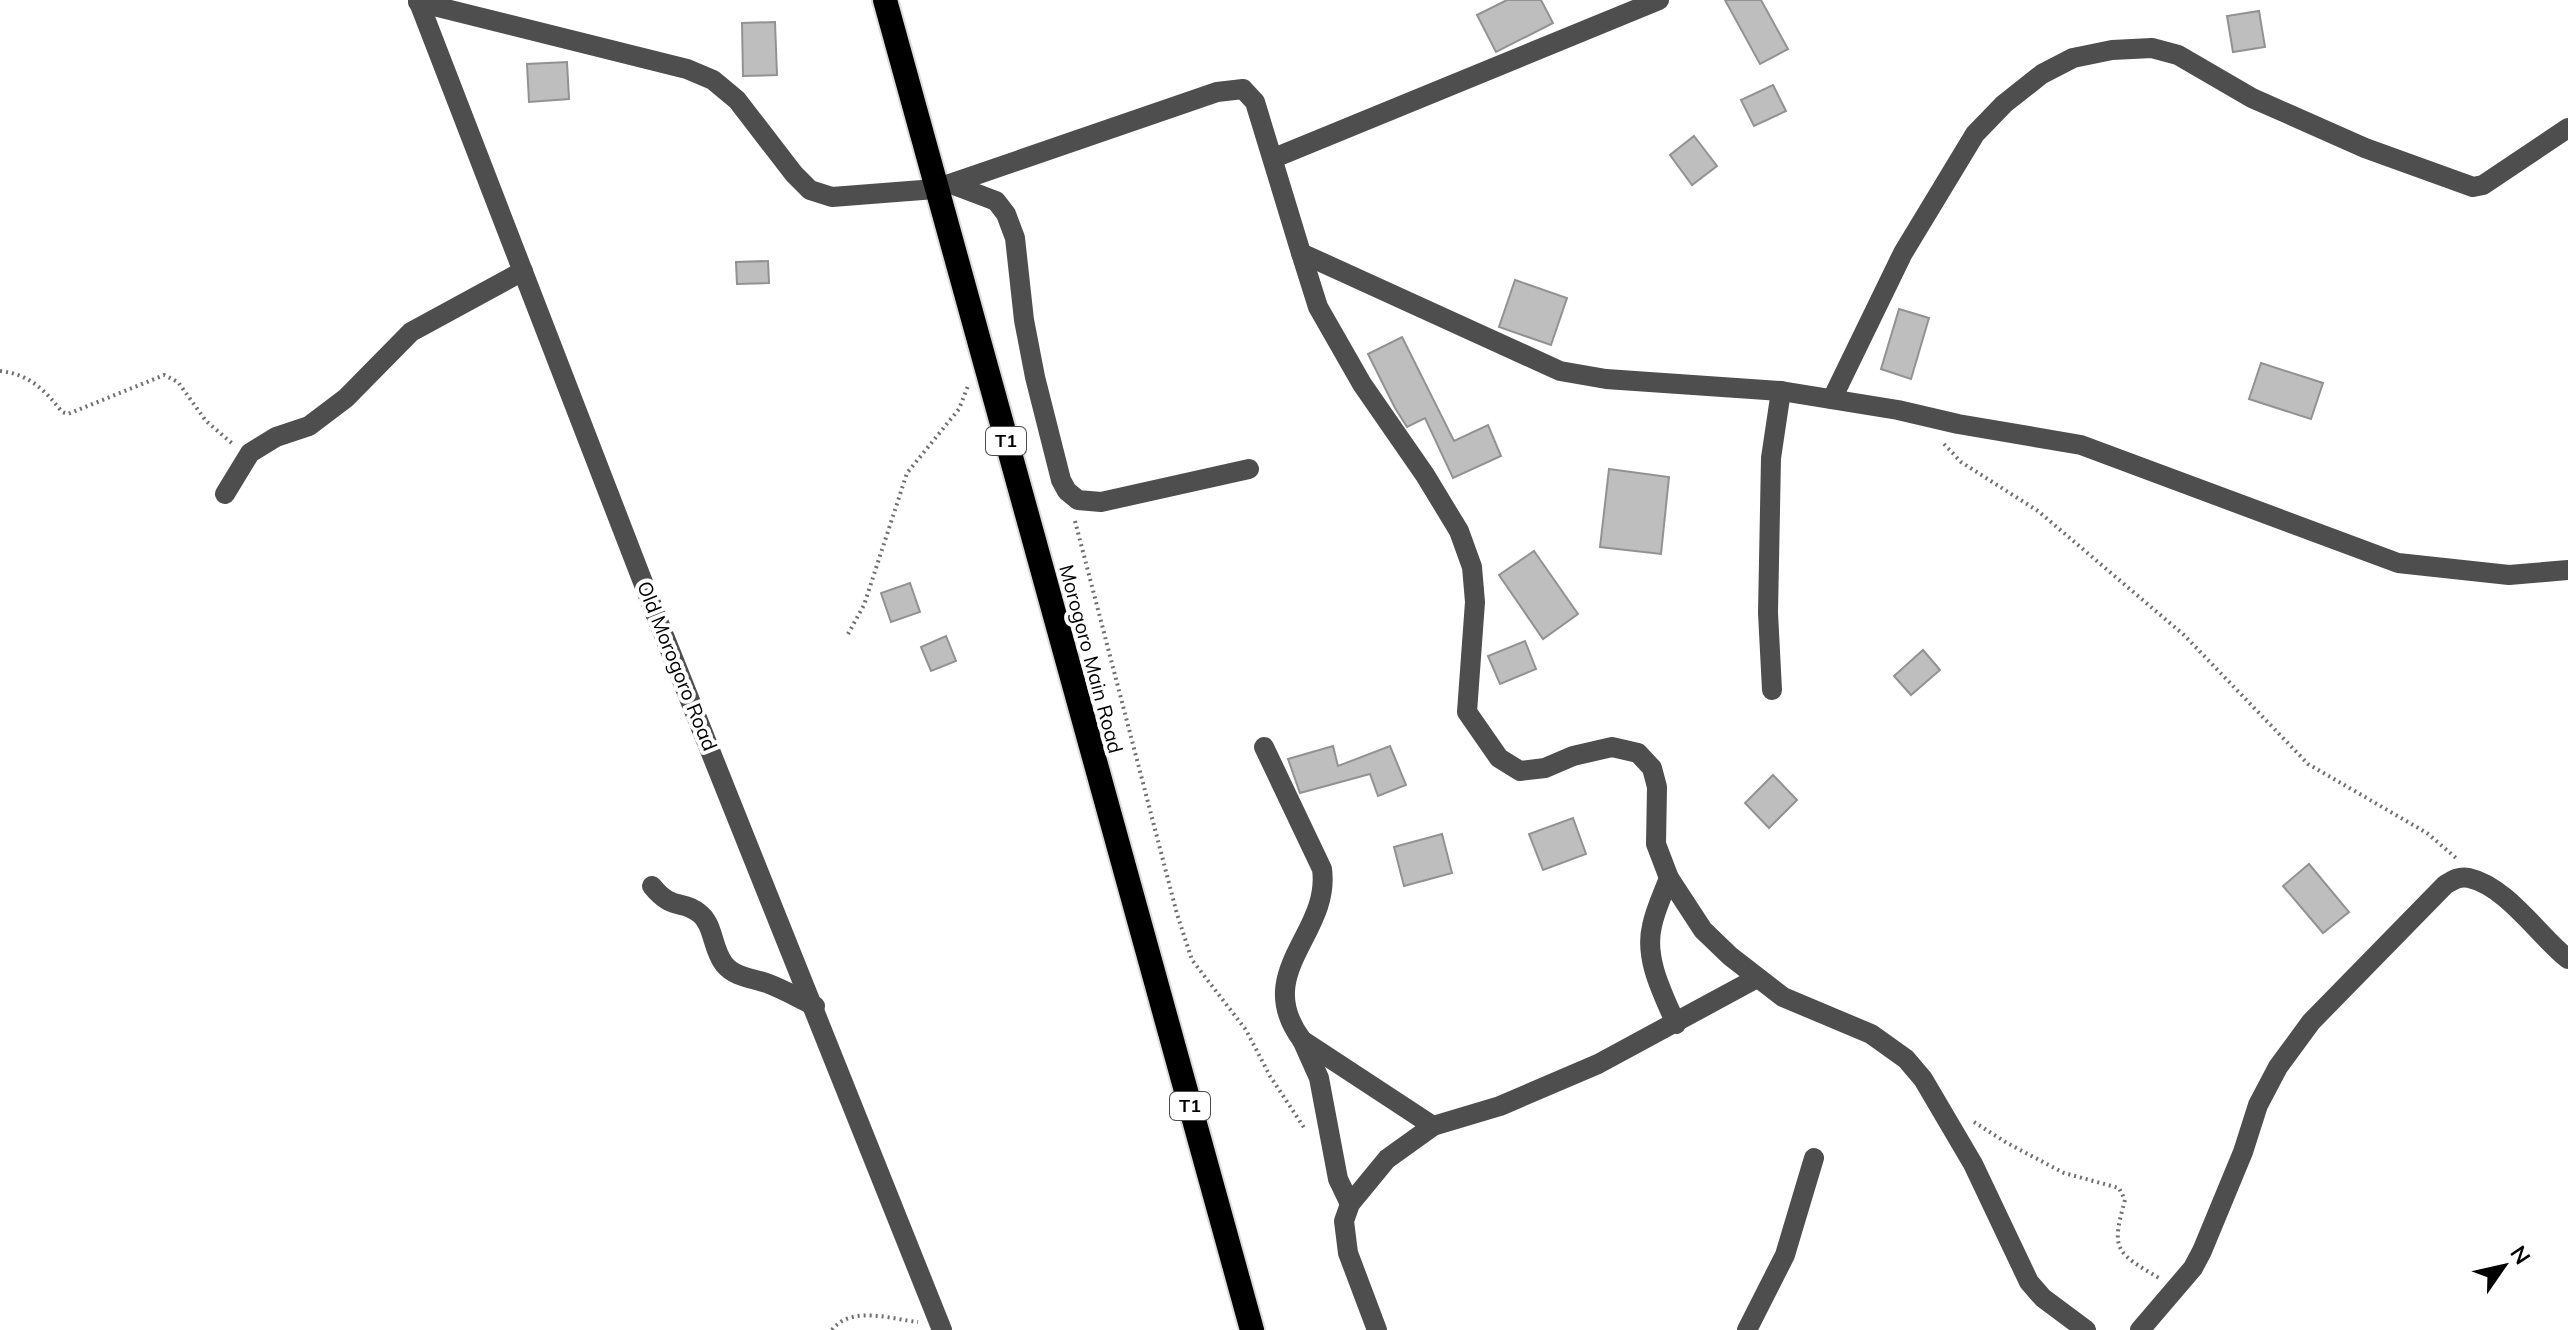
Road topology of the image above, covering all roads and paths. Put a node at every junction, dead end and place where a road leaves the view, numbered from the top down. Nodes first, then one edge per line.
1 (885, 0) edge
2 (1659, 0) edge
3 (418, 1) edge
4 (2568, 128) edge
5 (1274, 158) junction
6 (943, 186) junction
7 (1301, 253) junction
8 (523, 271) junction
9 (982, 355) junction
10 (0, 371) edge
11 (1781, 391) junction
12 (1832, 399) junction
13 (1943, 443) dead end
14 (250, 453) junction
15 (1249, 469) dead end
16 (1067, 491) junction
17 (225, 494) dead end
18 (2568, 570) edge
19 (848, 634) dead end
20 (1772, 690) dead end
21 (1264, 747) dead end
22 (2458, 859) dead end
23 (1669, 878) junction
24 (652, 886) dead end
25 (2568, 959) edge
26 (1757, 978) junction
27 (815, 1006) junction
28 (1676, 1024) junction
29 (1302, 1040) junction
30 (1971, 1120) dead end
31 (1433, 1126) junction
32 (1312, 1139) dead end
33 (1814, 1158) dead end
34 (1350, 1204) junction
35 (2177, 1288) junction
36 (941, 1327) edge
37 (832, 1330) edge
38 (1252, 1330) edge
39 (1377, 1330) edge
40 (1747, 1330) edge
41 (2086, 1330) edge
42 (2140, 1330) edge

1 - 6 highway, Morogoro Main Road / T1
2 - 5 street
3 - 6 street
3 - 8 street, Old Morogoro Road
4 - 12 street
5 - 6 street
5 - 7 street
6 - 9 highway, Morogoro Main Road / T1
6 - 16 street
7 - 11 street
7 - 23 street
8 - 14 street
8 - 27 street, Old Morogoro Road
9 - 19 path
9 - 38 highway, Morogoro Main Road / T1
10 - 14 path
11 - 12 street
11 - 20 street
12 - 18 street
13 - 22 path
14 - 17 street
15 - 16 street
16 - 32 path
21 - 29 street
23 - 26 street
23 - 28 street
24 - 27 street
25 - 35 street
26 - 28 street
26 - 41 street
27 - 36 street, Old Morogoro Road
28 - 31 street
29 - 31 street
29 - 34 street
30 - 35 path
31 - 34 street
33 - 40 street
34 - 39 street
35 - 42 street
36 - 37 path

